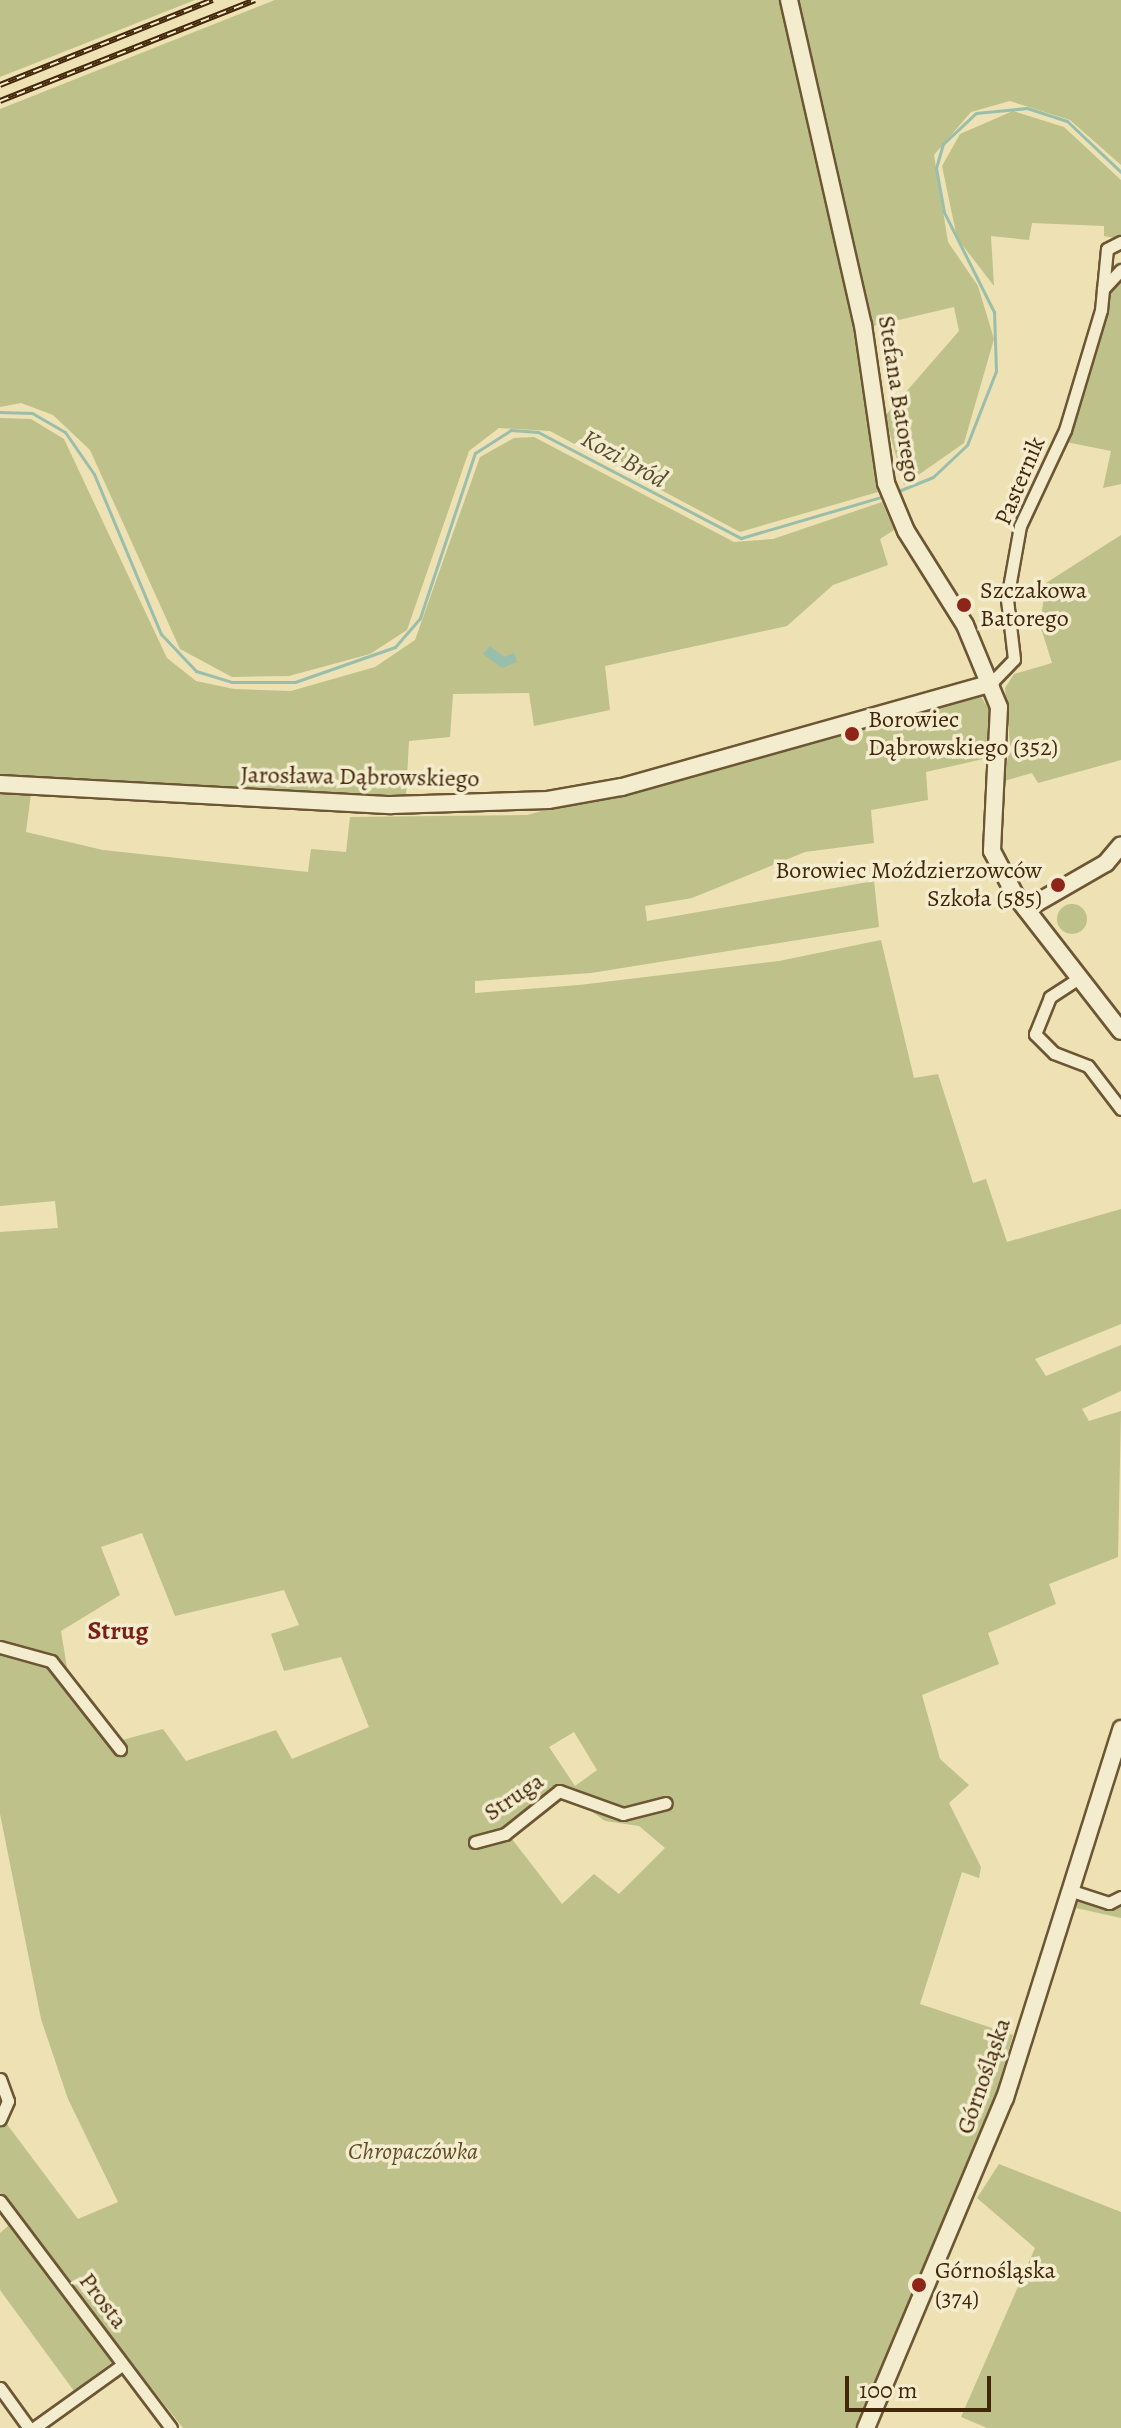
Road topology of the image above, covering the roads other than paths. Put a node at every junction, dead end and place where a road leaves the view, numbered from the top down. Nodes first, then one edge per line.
1 (789, 0) edge
2 (1121, 242) edge
3 (1121, 270) edge
4 (1103, 290) junction
5 (991, 683) junction
6 (0, 784) edge
7 (1121, 845) edge
8 (1026, 909) junction
9 (1079, 978) junction
10 (1121, 1031) edge
11 (1121, 1109) edge
12 (0, 1647) edge
13 (1121, 1729) edge
14 (120, 1749) dead end
15 (666, 1803) dead end
16 (475, 1842) dead end
17 (1069, 1890) junction
18 (1121, 1897) edge
19 (0, 2079) edge
20 (0, 2119) edge
21 (0, 2201) edge
22 (122, 2365) junction
23 (0, 2388) edge
24 (32, 2428) edge
25 (171, 2428) edge
26 (866, 2428) edge

1 - 5 street, Stefana Batorego
2 - 4 street, Pasternik
3 - 4 street, Pasternik
4 - 5 street, Pasternik
5 - 6 street, Jarosława Dąbrowskiego
5 - 8 street, Stefana Batorego
7 - 8 street
8 - 9 street, Stefana Batorego
9 - 10 street, Stefana Batorego
9 - 11 street
12 - 14 street
13 - 17 street, Górnośląska
15 - 16 street, Struga
17 - 18 street
17 - 26 street, Górnośląska
19 - 20 street
21 - 22 street, Prosta
22 - 24 street
22 - 25 street, Prosta
23 - 24 street

